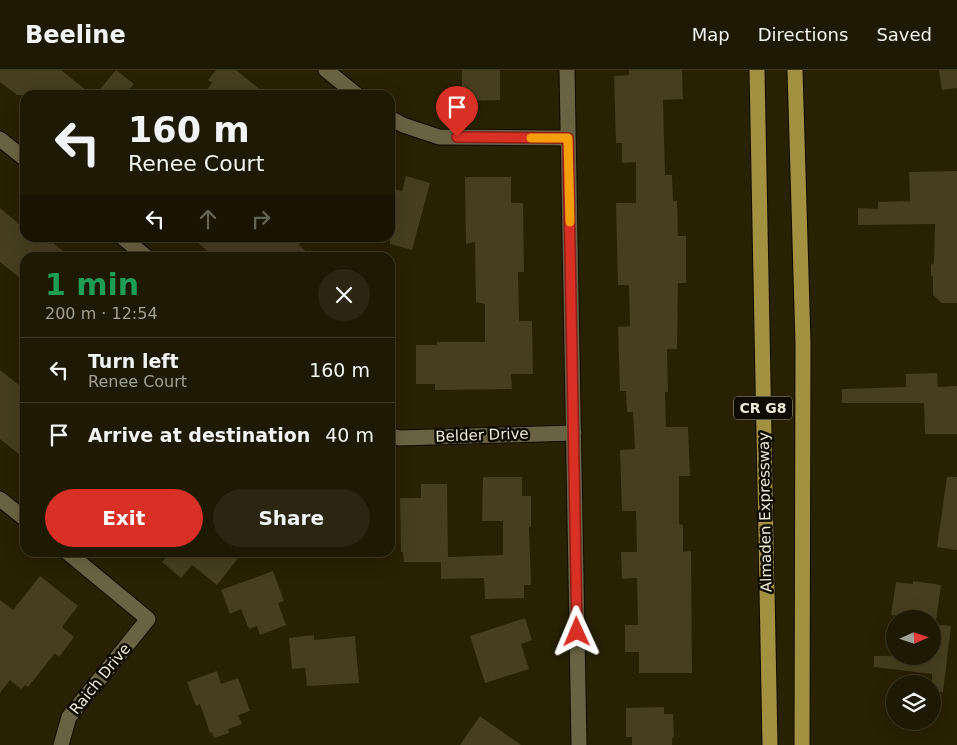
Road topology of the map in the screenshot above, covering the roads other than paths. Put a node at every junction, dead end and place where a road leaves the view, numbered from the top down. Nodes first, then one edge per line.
1 (326, 70) edge
2 (567, 70) edge
3 (757, 70) edge
4 (795, 70) edge
5 (351, 90) edge
6 (395, 121) edge
7 (568, 138) junction
8 (0, 139) edge
9 (20, 155) edge
10 (128, 242) edge
11 (140, 252) edge
12 (574, 433) junction
13 (395, 437) edge
14 (0, 498) edge
15 (20, 515) edge
16 (73, 557) edge
17 (61, 745) edge
18 (579, 745) edge
19 (770, 745) edge
20 (802, 745) edge

1 - 5 street
2 - 7 street
3 - 19 main road, Almaden Expressway / CR G8
4 - 20 main road, CR G8
6 - 7 street
7 - 12 street
8 - 9 street
10 - 11 street
12 - 13 street, Belder Drive
12 - 18 street
14 - 15 street
16 - 17 street, Raich Drive

